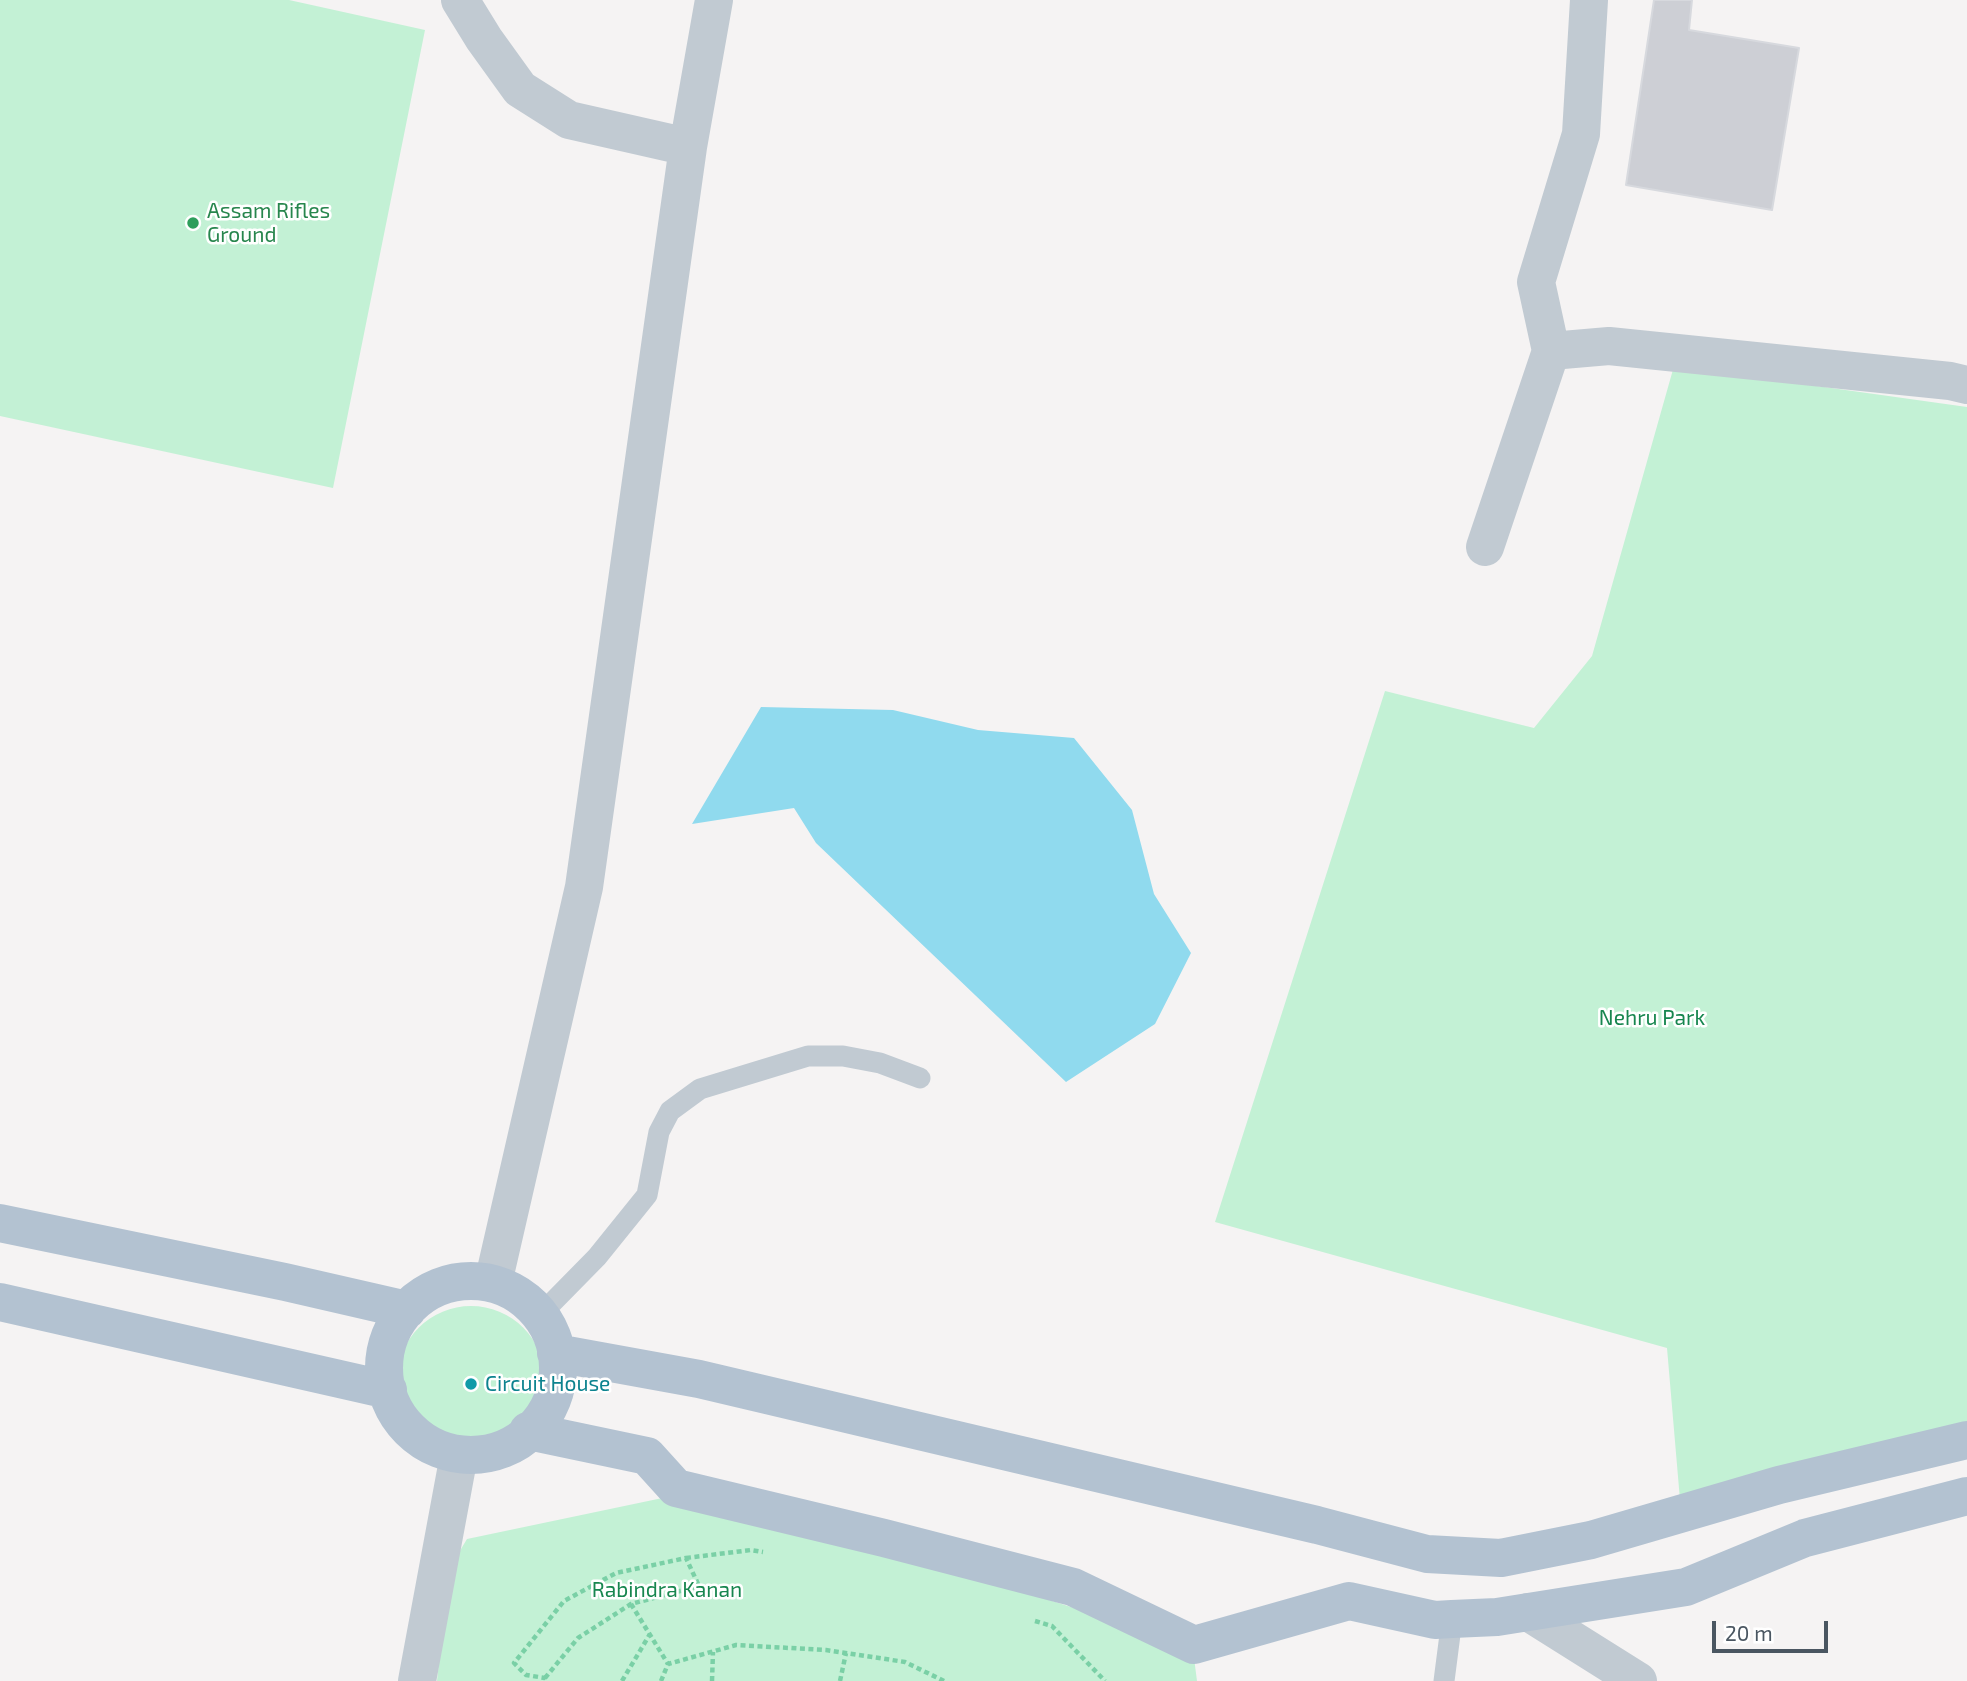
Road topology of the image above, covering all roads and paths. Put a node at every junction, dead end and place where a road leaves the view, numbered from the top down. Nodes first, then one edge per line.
1 (460, 0) edge
2 (714, 0) edge
3 (1589, 0) edge
4 (688, 147) junction
5 (1551, 351) junction
6 (1967, 385) edge
7 (1485, 547) dead end
8 (920, 1077) dead end
9 (0, 1223) edge
10 (493, 1283) junction
11 (0, 1302) edge
12 (407, 1310) junction
13 (540, 1315) junction
14 (556, 1353) junction
15 (388, 1390) junction
16 (528, 1432) junction
17 (1967, 1440) edge
18 (459, 1455) junction
19 (1967, 1496) edge
20 (764, 1552) dead end
21 (686, 1558) junction
22 (631, 1604) junction
23 (1528, 1612) junction
24 (1026, 1618) dead end
25 (1452, 1619) junction
26 (649, 1634) junction
27 (713, 1652) junction
28 (846, 1653) junction
29 (668, 1664) junction
30 (546, 1679) edge
31 (417, 1681) edge
32 (622, 1681) edge
33 (661, 1681) edge
34 (712, 1681) edge
35 (839, 1681) edge
36 (944, 1681) edge
37 (1105, 1681) edge
38 (1444, 1681) edge
39 (1638, 1681) edge

1 - 4 street
2 - 4 street
3 - 5 street
4 - 10 street
5 - 6 street
5 - 7 street
8 - 13 lane
9 - 12 main road
10 - 12 main road
10 - 13 main road
11 - 15 main road
12 - 15 main road
13 - 14 main road
14 - 16 main road
14 - 17 main road
15 - 18 main road
16 - 18 main road
16 - 25 main road
18 - 31 street
19 - 23 main road
20 - 21 path
21 - 22 path
21 - 30 path
22 - 26 path
22 - 30 path
23 - 25 main road
23 - 39 street
24 - 37 path
25 - 38 lane
26 - 29 path
26 - 32 path
27 - 28 path
27 - 29 path
27 - 34 path
28 - 35 path
28 - 36 path
29 - 33 path

